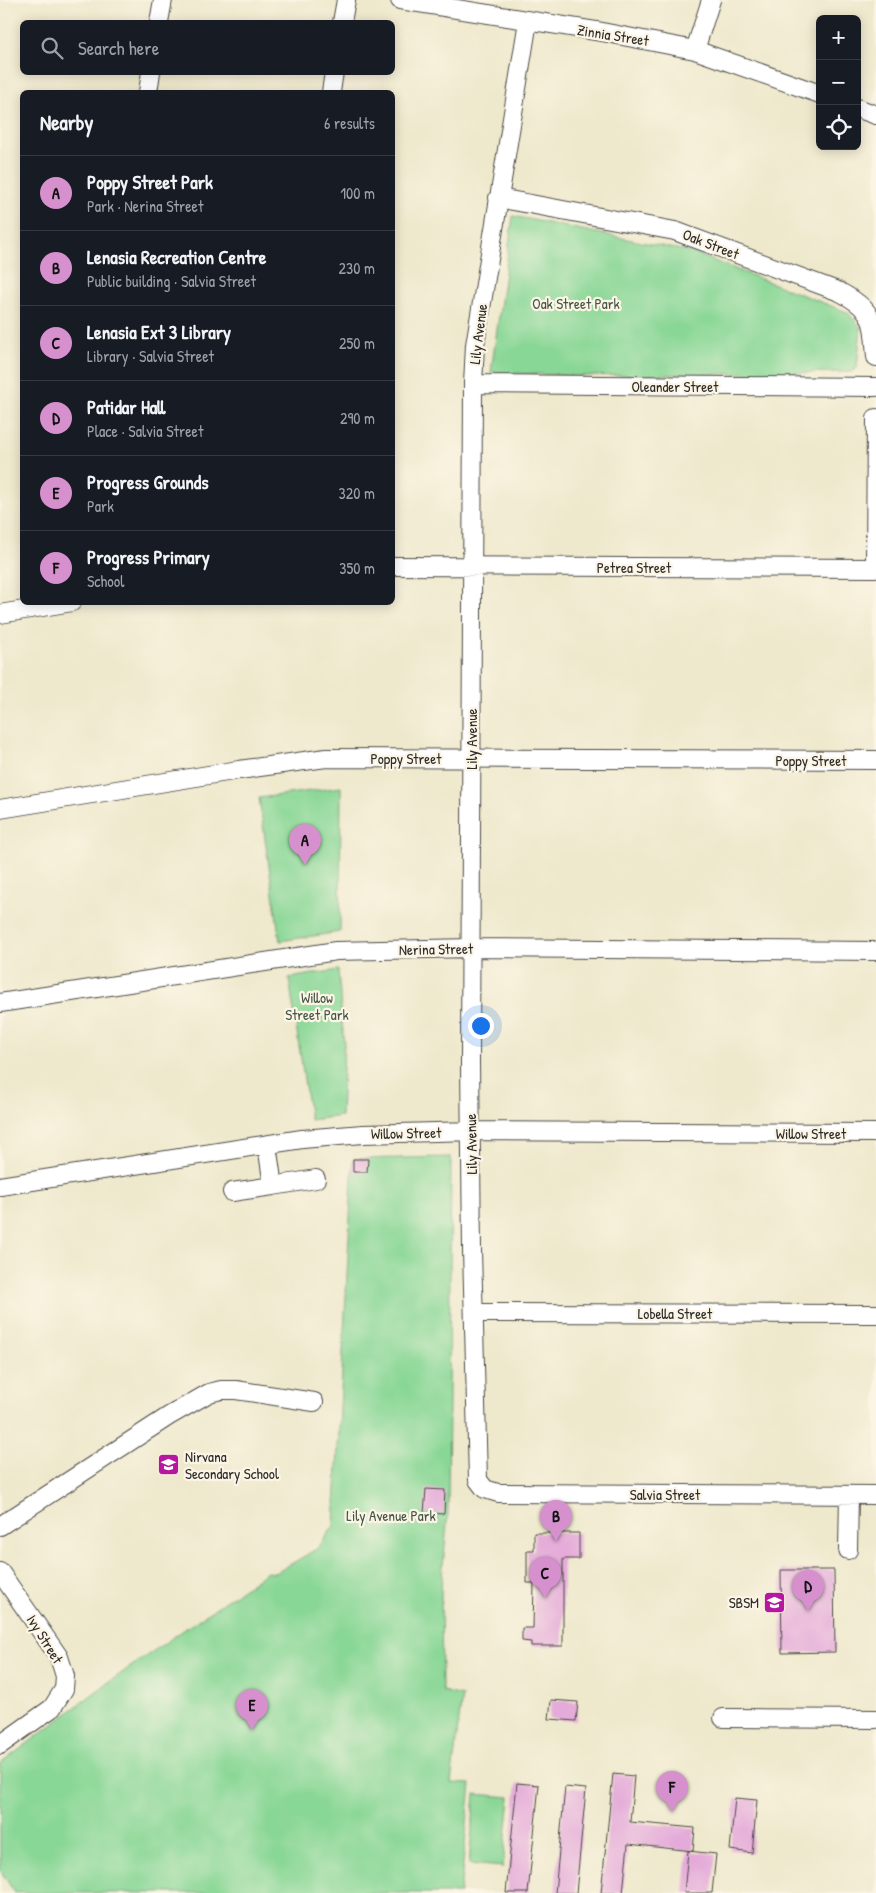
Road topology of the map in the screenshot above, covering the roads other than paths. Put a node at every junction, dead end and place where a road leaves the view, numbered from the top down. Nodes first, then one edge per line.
1 (163, 0) edge
2 (346, 0) edge
3 (400, 0) edge
4 (711, 0) edge
5 (159, 20) edge
6 (342, 20) edge
7 (528, 21) junction
8 (695, 50) junction
9 (151, 75) edge
10 (334, 75) edge
11 (148, 90) edge
12 (331, 90) edge
13 (816, 93) edge
14 (861, 109) edge
15 (876, 115) edge
16 (498, 198) junction
17 (876, 357) edge
18 (473, 384) junction
19 (876, 387) edge
20 (876, 418) edge
21 (395, 566) edge
22 (473, 567) junction
23 (875, 568) edge
24 (54, 605) edge
25 (0, 614) edge
26 (471, 758) junction
27 (876, 760) edge
28 (0, 809) edge
29 (472, 948) junction
30 (876, 951) edge
31 (0, 1003) edge
32 (472, 1131) junction
33 (876, 1133) edge
34 (267, 1145) junction
35 (316, 1179) dead end
36 (0, 1186) edge
37 (273, 1186) junction
38 (232, 1192) dead end
39 (474, 1313) junction
40 (876, 1314) edge
41 (314, 1402) dead end
42 (477, 1461) joint
43 (849, 1495) junction
44 (876, 1495) edge
45 (0, 1526) edge
46 (848, 1550) dead end
47 (0, 1572) edge
48 (724, 1718) dead end
49 (876, 1719) edge
50 (0, 1745) edge

1 - 5 street
2 - 6 street
3 - 7 street, Zinnia Street
4 - 8 street
7 - 8 street, Zinnia Street
7 - 16 street, Lily Avenue
8 - 13 street, Zinnia Street
9 - 11 street
10 - 12 street
14 - 15 street
16 - 17 street, Oak Street
16 - 18 street, Lily Avenue
18 - 19 street, Oleander Street
18 - 22 street, Lily Avenue
20 - 23 street
21 - 22 street, Petrea Street
22 - 23 street, Petrea Street
22 - 26 street, Lily Avenue
24 - 25 street
26 - 27 street, Poppy Street
26 - 28 street, Poppy Street
26 - 29 street, Lily Avenue
29 - 30 street, Nerina Street
29 - 31 street, Nerina Street
29 - 32 street, Lily Avenue
32 - 33 street, Willow Street
32 - 34 street, Willow Street
32 - 39 street, Lily Avenue
34 - 36 street, Willow Street
34 - 37 street
35 - 37 street
37 - 38 street
39 - 40 street, Lobella Street
39 - 42 street, Lily Avenue
41 - 45 street
42 - 43 street, Salvia Street
43 - 44 street, Salvia Street
43 - 46 street
47 - 50 street, Ivy Street
48 - 49 street

